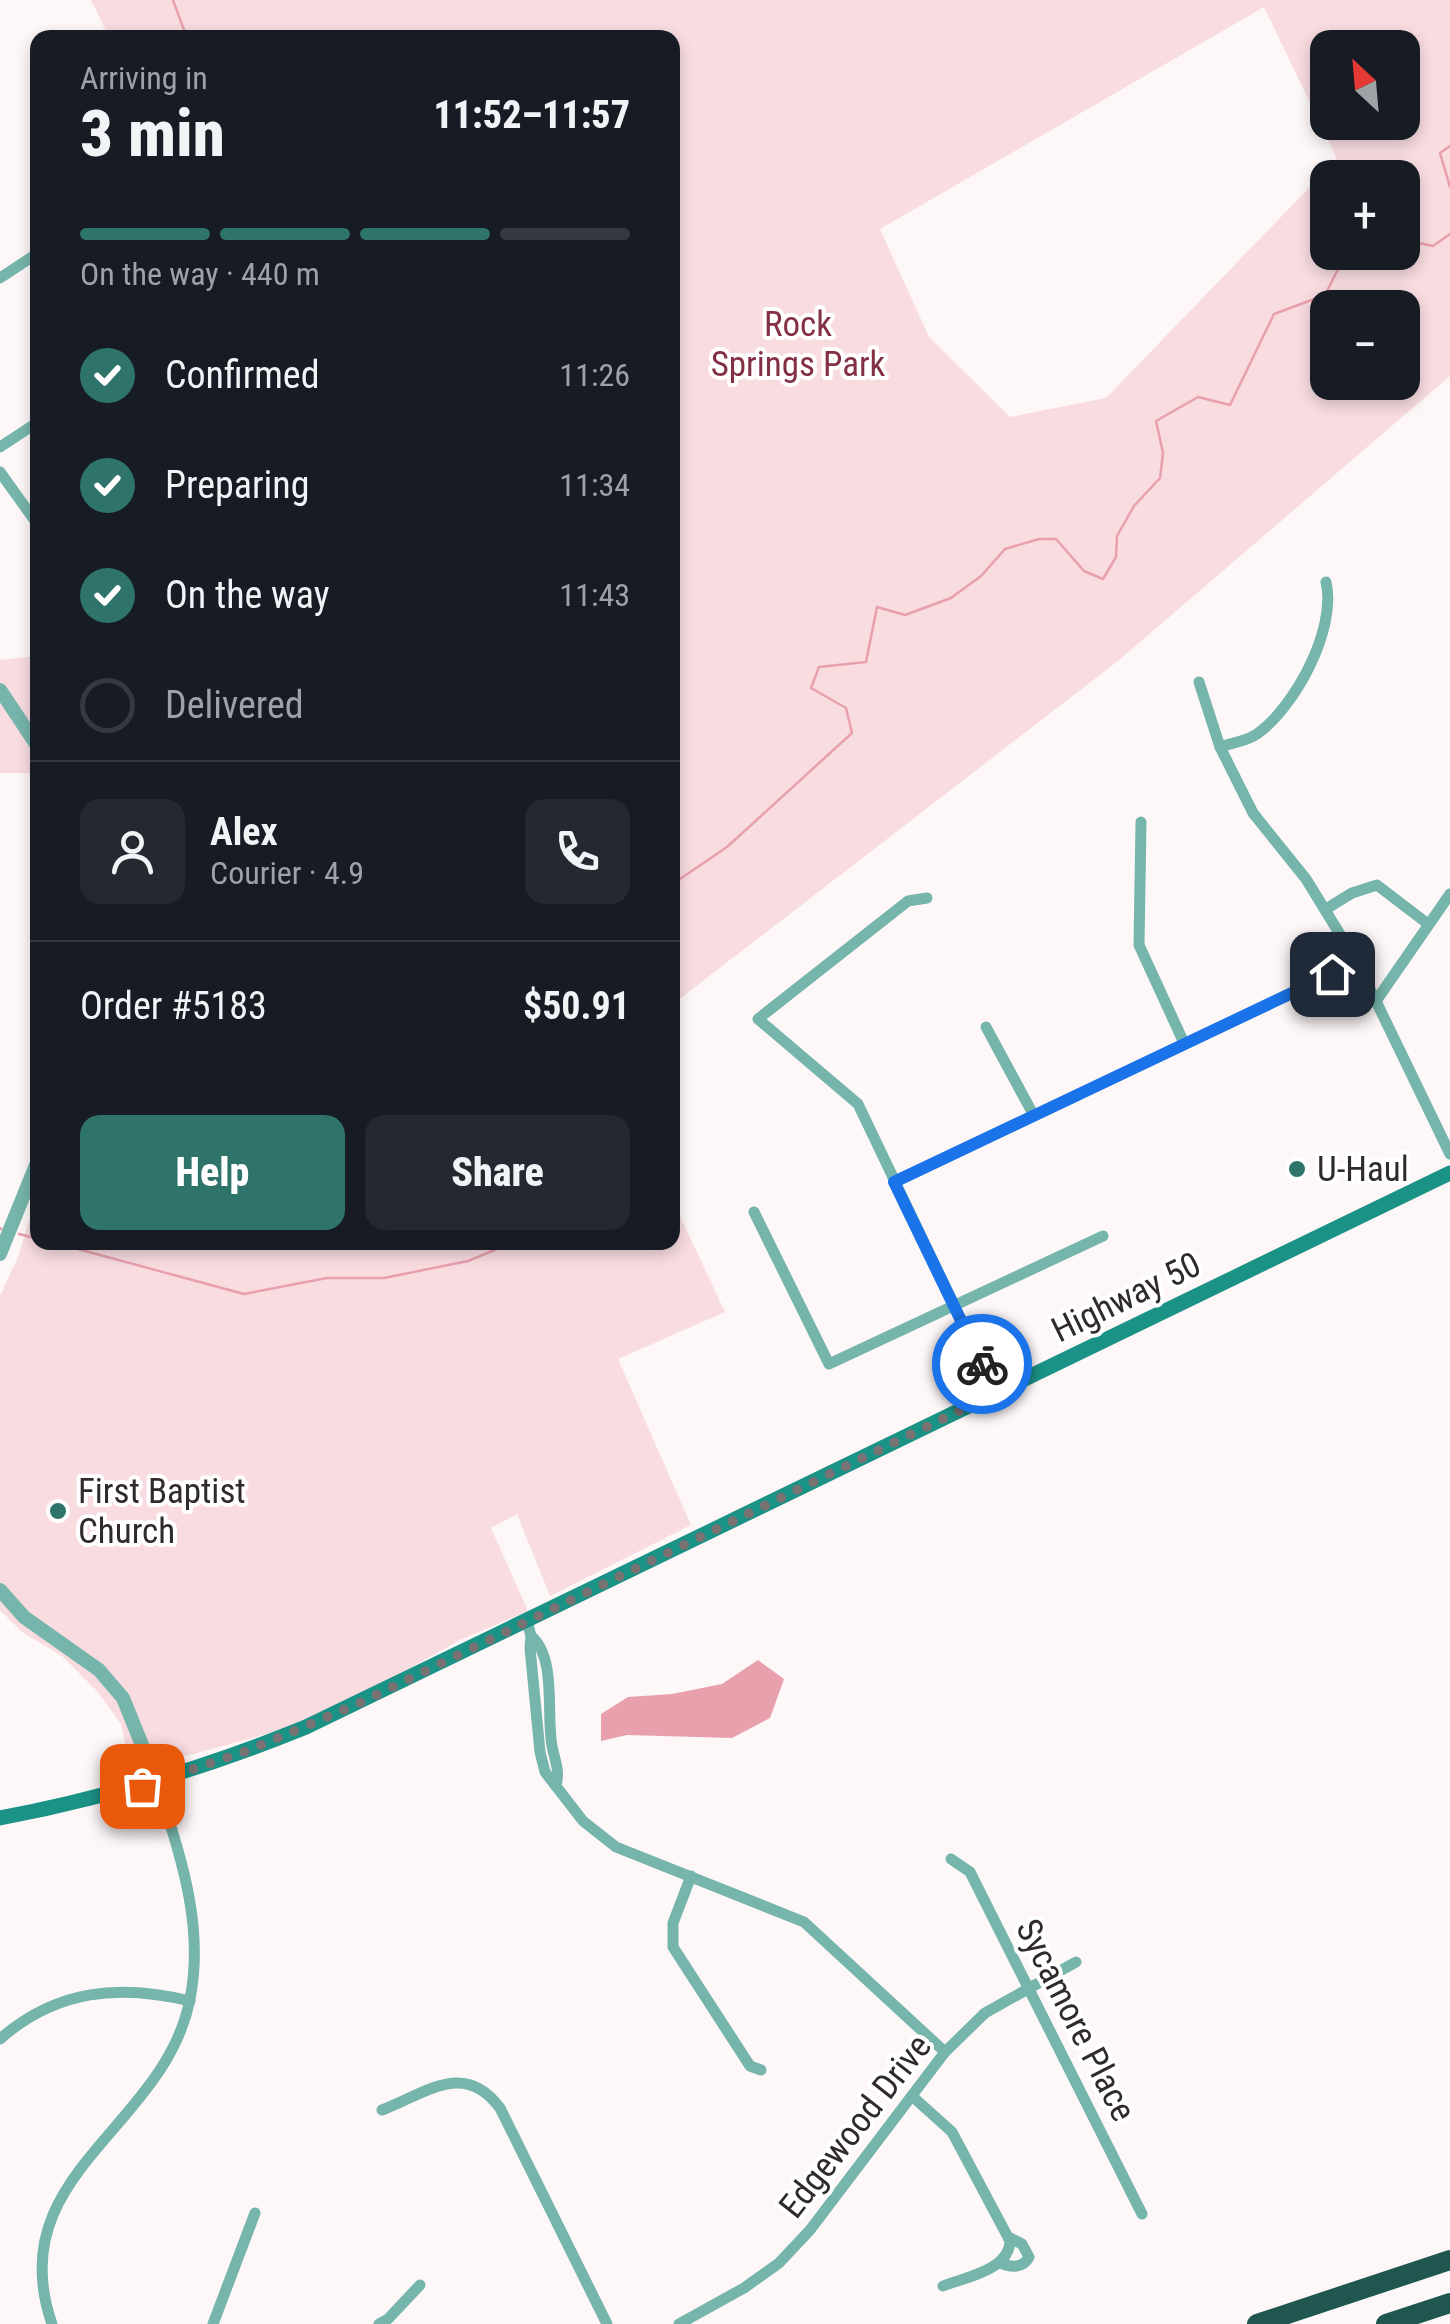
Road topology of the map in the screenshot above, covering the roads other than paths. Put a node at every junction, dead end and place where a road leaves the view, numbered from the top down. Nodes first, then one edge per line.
1 (30, 258) edge
2 (0, 278) edge
3 (30, 427) edge
4 (0, 446) edge
5 (0, 472) edge
6 (30, 514) edge
7 (1326, 582) dead end
8 (1199, 682) dead end
9 (0, 690) edge
10 (30, 735) edge
11 (1220, 747) junction
12 (1141, 822) dead end
13 (1450, 894) edge
14 (927, 898) dead end
15 (1326, 909) junction
16 (1428, 924) junction
17 (1358, 962) junction
18 (1376, 1002) junction
19 (986, 1026) dead end
20 (1184, 1042) junction
21 (1033, 1114) junction
22 (1450, 1154) edge
23 (1450, 1173) edge
24 (30, 1180) edge
25 (894, 1182) junction
26 (754, 1212) dead end
27 (1103, 1236) dead end
28 (0, 1254) edge
29 (954, 1306) junction
30 (996, 1393) junction
31 (0, 1590) edge
32 (529, 1628) junction
33 (157, 1782) junction
34 (0, 1818) edge
35 (951, 1859) dead end
36 (691, 1876) junction
37 (1076, 1962) dead end
38 (1029, 1986) junction
39 (190, 2001) junction
40 (0, 2038) edge
41 (945, 2052) junction
42 (761, 2070) dead end
43 (912, 2096) junction
44 (382, 2110) dead end
45 (255, 2213) dead end
46 (1142, 2214) dead end
47 (1008, 2237) junction
48 (1450, 2260) edge
49 (1001, 2263) junction
50 (420, 2285) dead end
51 (942, 2286) dead end
52 (1450, 2303) edge
53 (52, 2324) edge
54 (214, 2324) edge
55 (379, 2324) edge
56 (607, 2324) edge
57 (679, 2324) edge
58 (1257, 2324) edge
59 (1386, 2324) edge

1 - 2 street
3 - 4 street
5 - 6 street
7 - 11 street
8 - 11 street
9 - 10 street
11 - 15 street
12 - 20 street
13 - 16 street
14 - 25 street
15 - 16 street
15 - 17 street
16 - 18 street
17 - 18 street
17 - 20 street
18 - 22 street
19 - 21 street
20 - 21 street
21 - 25 street
23 - 30 main road, Highway 50
24 - 28 street
25 - 29 street
26 - 29 street
27 - 29 street
29 - 30 street
30 - 32 main road, Highway 50
31 - 33 street
32 - 33 main road, Highway 50
32 - 36 street
33 - 34 main road, Highway 50
33 - 39 street
35 - 38 street, Sycamore Place
36 - 41 street
36 - 42 street
37 - 38 street, Edgewood Drive
38 - 41 street, Edgewood Drive
38 - 46 street, Sycamore Place
39 - 40 street
39 - 53 street
41 - 43 street, Edgewood Drive
43 - 47 street
43 - 57 street, Edgewood Drive
44 - 56 street
45 - 54 street
47 - 49 street
47 - 49 street
48 - 58 highway
49 - 51 street
50 - 55 street
52 - 59 highway

